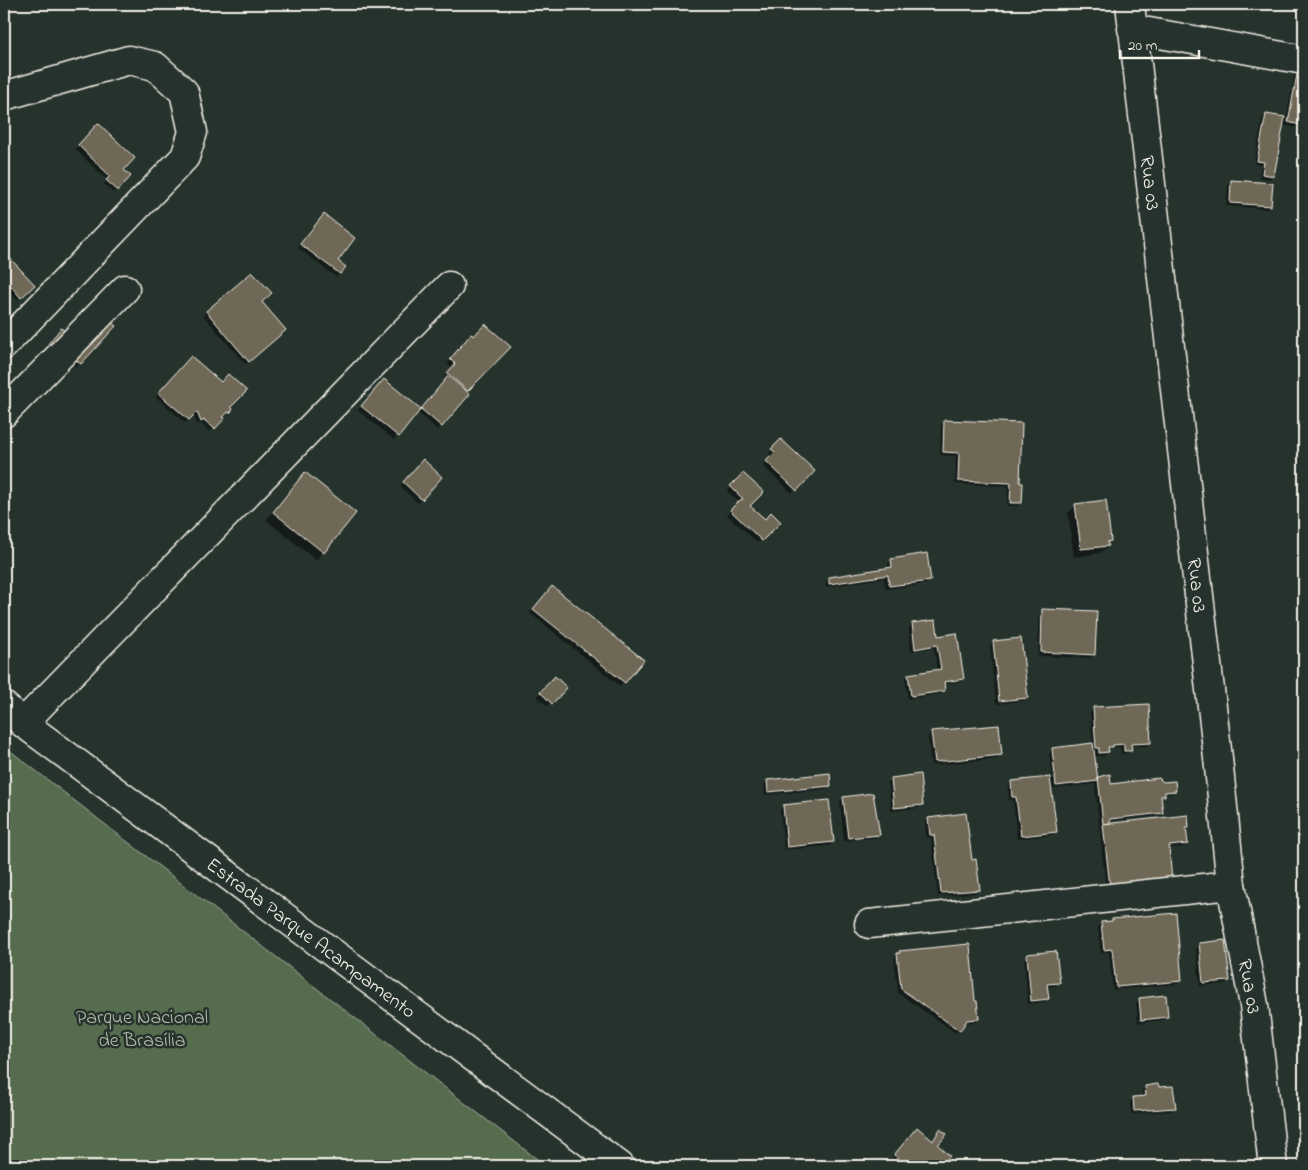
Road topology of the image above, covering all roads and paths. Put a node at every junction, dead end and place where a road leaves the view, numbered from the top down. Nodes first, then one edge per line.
1 (1131, 16) edge
2 (1304, 60) edge
3 (4, 96) edge
4 (449, 286) dead end
5 (125, 289) dead end
6 (4, 345) edge
7 (4, 413) edge
8 (14, 714) edge
9 (1231, 885) junction
10 (869, 924) dead end
11 (620, 1166) edge
12 (1273, 1166) edge

1 - 2 street
1 - 9 street, Rua 03
3 - 6 street
4 - 8 street
5 - 7 street
8 - 11 street, Estrada Parque Acampamento
9 - 10 street
9 - 12 street, Rua 03

